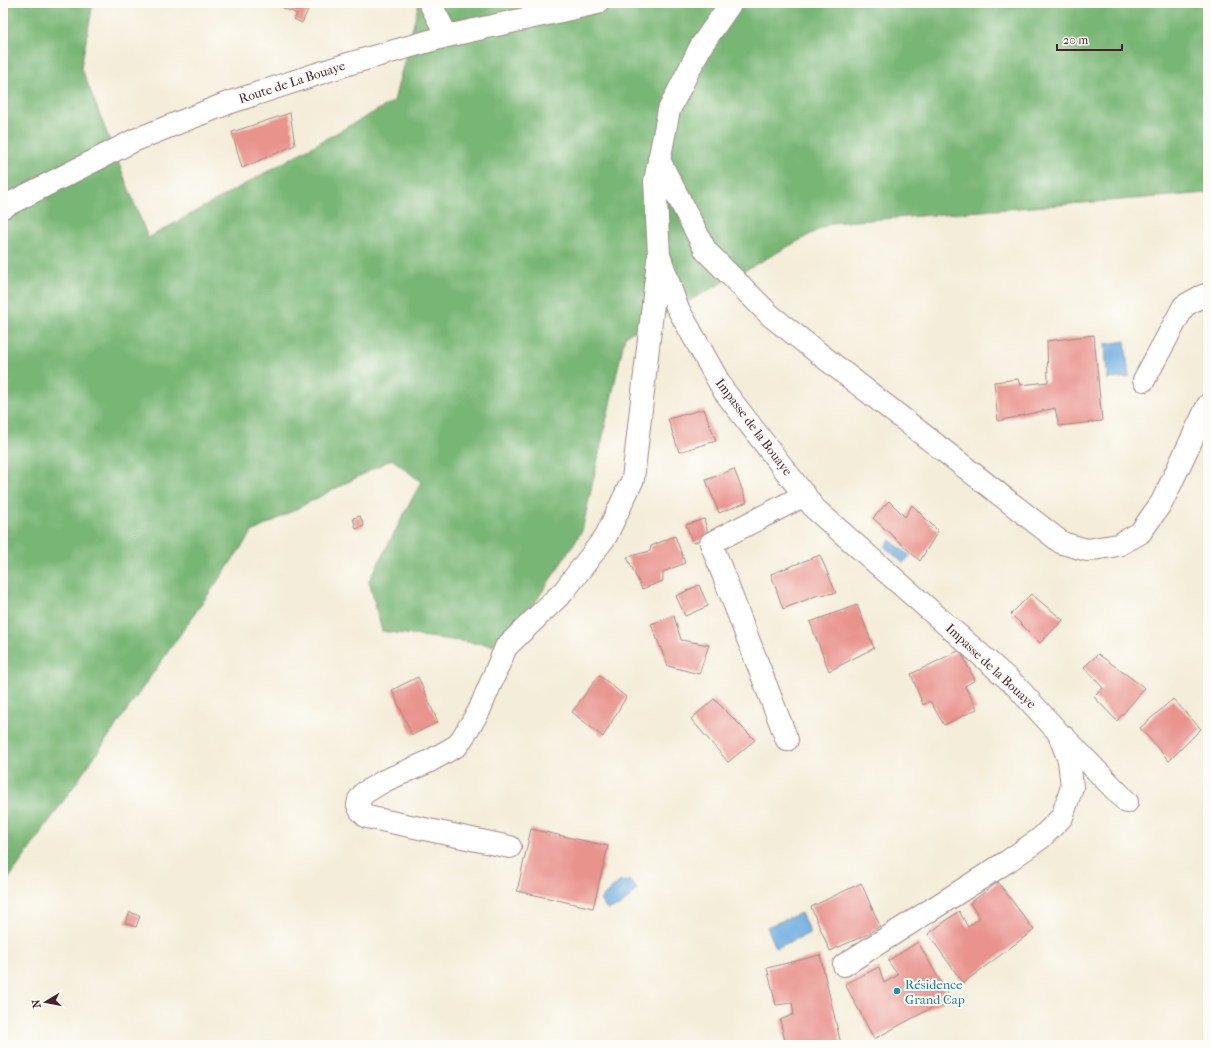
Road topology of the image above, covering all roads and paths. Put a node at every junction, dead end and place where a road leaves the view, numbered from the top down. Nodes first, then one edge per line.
1 (430, 3) edge
2 (598, 3) edge
3 (731, 3) edge
4 (447, 36) junction
5 (659, 160) junction
6 (3, 207) edge
7 (659, 255) junction
8 (1208, 294) edge
9 (1144, 380) dead end
10 (1208, 405) edge
11 (805, 495) junction
12 (1055, 728) junction
13 (787, 740) dead end
14 (1127, 802) dead end
15 (510, 847) dead end
16 (844, 965) dead end

1 - 4 street
2 - 4 street, Route de La Bouaye
3 - 5 street, Impasse de la Bouaye
4 - 6 street, Route de La Bouaye
5 - 7 street, Impasse de la Bouaye
5 - 10 street
7 - 11 street, Impasse de la Bouaye
7 - 15 street
8 - 9 street
11 - 12 street, Impasse de la Bouaye
11 - 13 street
12 - 14 street
12 - 16 street, Impasse de la Bouaye

